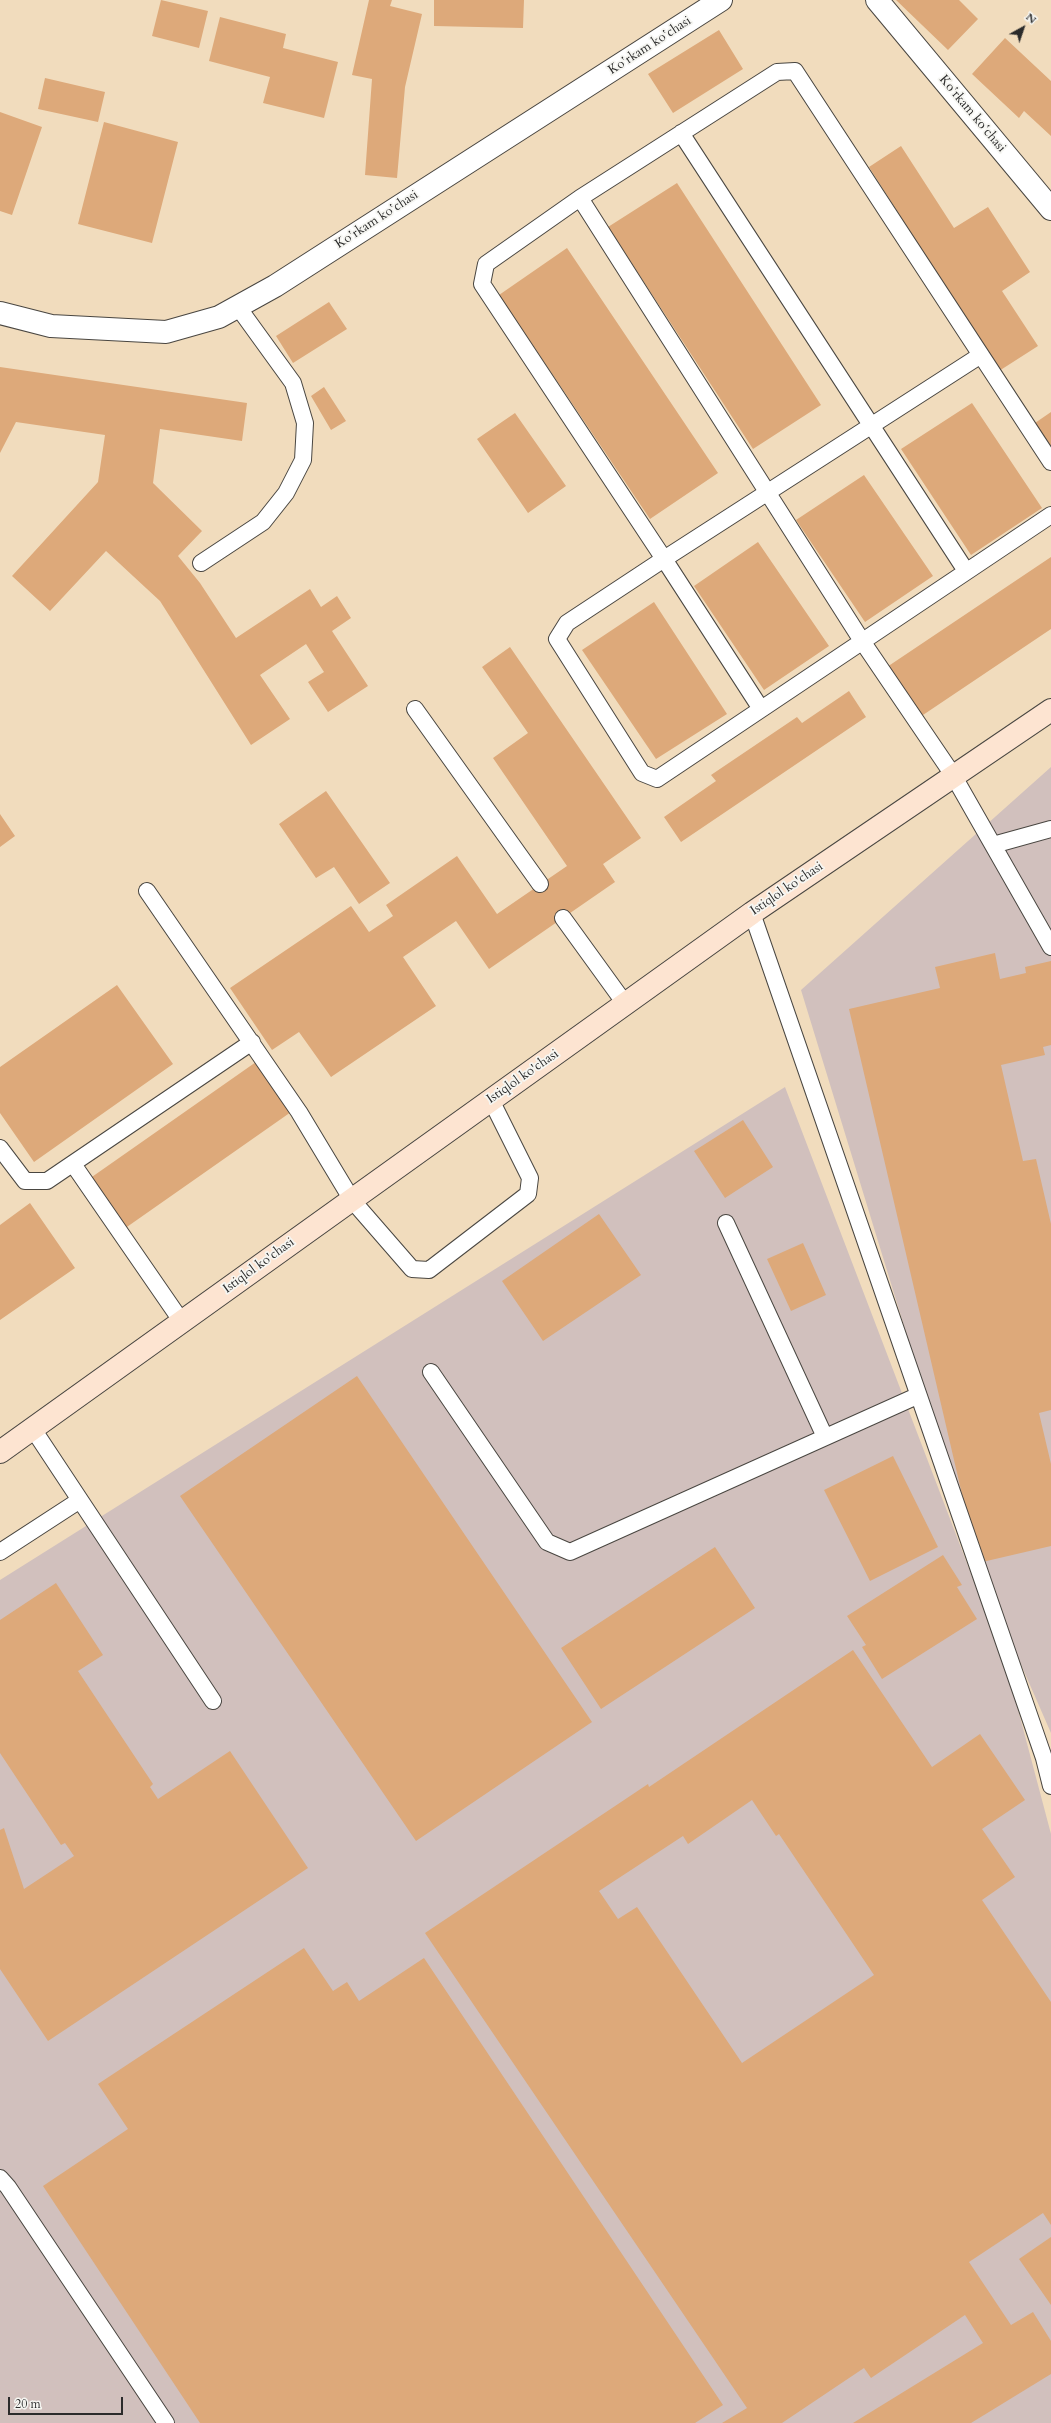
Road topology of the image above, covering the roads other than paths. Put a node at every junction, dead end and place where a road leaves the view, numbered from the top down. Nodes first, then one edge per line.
1 (721, 0) edge
2 (877, 0) edge
3 (681, 134) junction
4 (580, 198) junction
5 (1051, 209) edge
6 (238, 306) junction
7 (0, 312) edge
8 (981, 355) junction
9 (872, 426) junction
10 (1051, 462) edge
11 (767, 492) junction
12 (1051, 515) edge
13 (664, 559) junction
14 (201, 564) dead end
15 (966, 571) junction
16 (862, 641) junction
17 (415, 709) dead end
18 (761, 709) junction
19 (1051, 710) edge
20 (953, 776) junction
21 (1051, 830) edge
22 (993, 845) junction
23 (540, 884) dead end
24 (147, 891) dead end
25 (752, 913) junction
26 (563, 918) dead end
27 (1051, 947) edge
28 (626, 1005) junction
29 (252, 1042) junction
30 (491, 1100) junction
31 (0, 1148) edge
32 (73, 1164) junction
33 (352, 1200) junction
34 (726, 1223) dead end
35 (182, 1322) junction
36 (431, 1372) dead end
37 (917, 1396) junction
38 (33, 1429) junction
39 (825, 1437) junction
40 (0, 1452) edge
41 (80, 1500) junction
42 (0, 1552) edge
43 (213, 1701) dead end
44 (1051, 1786) edge
45 (0, 2178) edge
46 (166, 2423) edge

1 - 6 street, Koʻrkam koʻchasi
2 - 5 street, Koʻrkam koʻchasi
3 - 4 lane
3 - 8 lane
3 - 9 lane
4 - 11 lane
4 - 13 lane
6 - 7 street, Koʻrkam koʻchasi
6 - 14 lane
8 - 9 lane
8 - 10 lane
9 - 11 lane
9 - 15 lane
11 - 13 lane
11 - 16 lane
12 - 15 lane
13 - 18 lane
13 - 18 lane
15 - 16 lane
16 - 18 lane
16 - 20 lane
17 - 23 lane
19 - 20 main road, Istiqlol ko'chasi
20 - 22 lane
20 - 25 main road, Istiqlol ko'chasi
21 - 22 lane
22 - 27 lane
24 - 29 lane
25 - 28 main road, Istiqlol ko'chasi
25 - 37 lane
26 - 28 lane
28 - 30 main road, Istiqlol ko'chasi
29 - 32 lane
29 - 33 lane
30 - 33 main road, Istiqlol ko'chasi
30 - 33 lane
31 - 32 lane
32 - 35 lane
33 - 35 main road, Istiqlol ko'chasi
34 - 39 lane
35 - 38 main road, Istiqlol ko'chasi
36 - 39 lane
37 - 39 lane
37 - 44 lane
38 - 40 main road, Istiqlol ko'chasi
38 - 41 lane
41 - 42 lane
41 - 43 lane
45 - 46 lane

